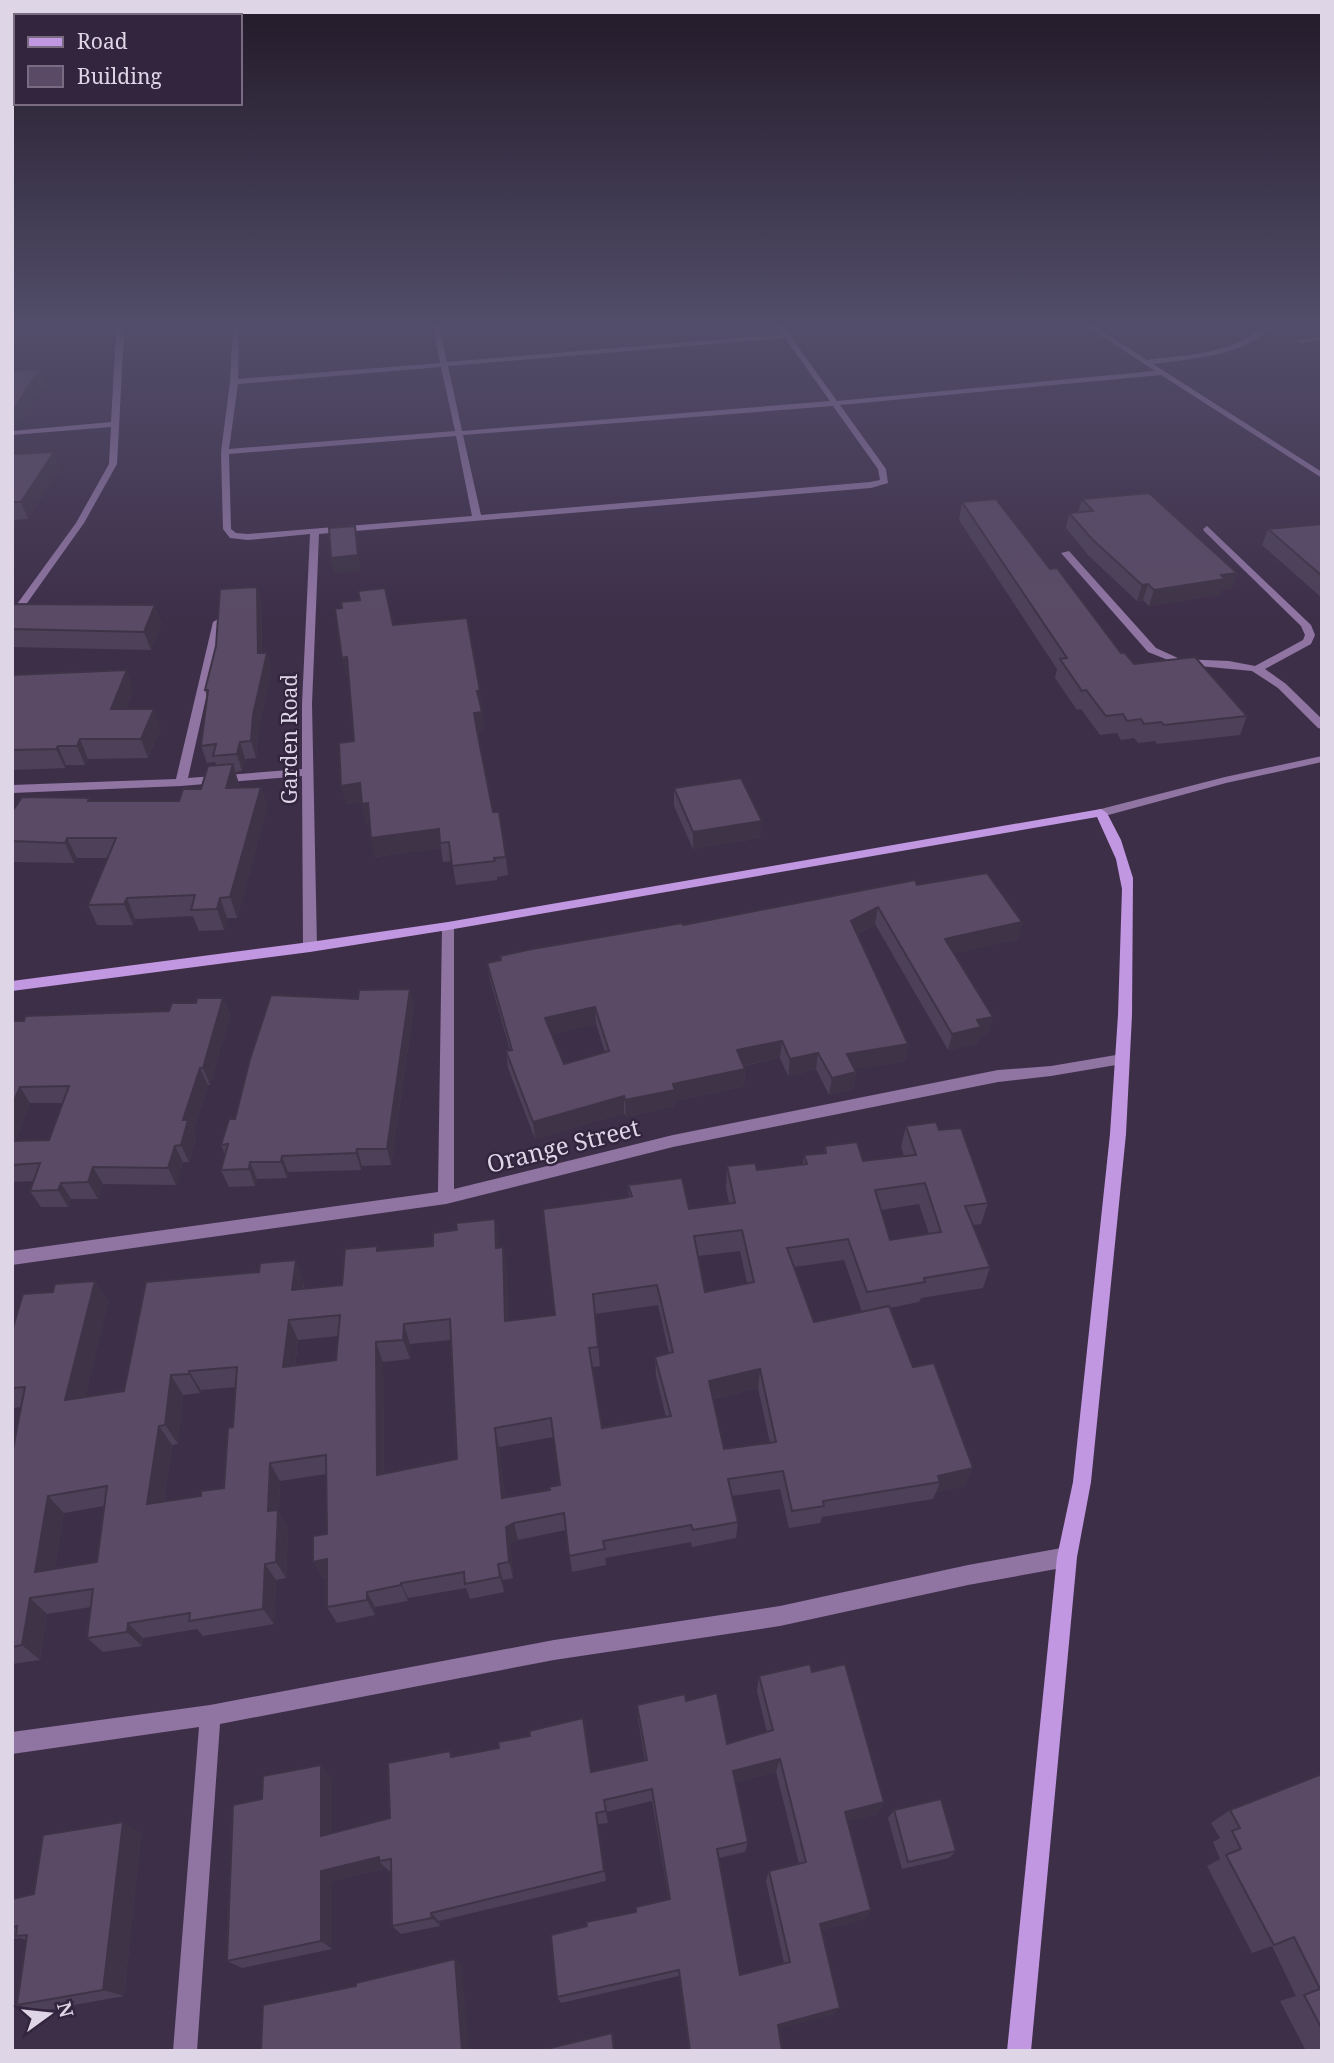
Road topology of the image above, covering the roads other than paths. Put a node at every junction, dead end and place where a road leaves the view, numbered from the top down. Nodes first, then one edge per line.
1 (229, 422) edge
2 (457, 422) edge
3 (585, 422) edge
4 (849, 422) edge
5 (1239, 422) edge
6 (115, 424) joint
7 (459, 432) junction
8 (12, 433) edge
9 (225, 452) junction
10 (1322, 476) edge
11 (477, 517) junction
12 (1207, 529) dead end
13 (315, 532) junction
14 (1066, 553) dead end
15 (12, 618) edge
16 (218, 622) edge
17 (1257, 669) junction
18 (1322, 726) edge
19 (1322, 759) edge
20 (307, 772) junction
21 (181, 782) junction
22 (12, 789) edge
23 (1101, 813) junction
24 (448, 926) junction
25 (310, 947) junction
26 (12, 986) edge
27 (1122, 1059) junction
28 (446, 1197) junction
29 (12, 1258) edge
30 (1067, 1557) junction
31 (209, 1715) junction
32 (12, 1743) edge
33 (185, 2051) edge
34 (1019, 2051) edge

1 - 9 street
2 - 7 street
3 - 7 street
4 - 11 street
5 - 10 street
6 - 8 street
6 - 15 street
7 - 9 street
7 - 11 street
9 - 13 street
11 - 13 street
12 - 17 street
13 - 20 street, Garden Road
14 - 17 street
16 - 21 street
17 - 18 street
19 - 23 street
20 - 21 street
20 - 25 street, Garden Road
21 - 22 street
23 - 24 street
23 - 27 street
24 - 25 street
24 - 28 street
25 - 26 street
27 - 28 street, Orange Street
27 - 30 street
28 - 29 street, Orange Street
30 - 31 street
30 - 34 street
31 - 32 street
31 - 33 street

